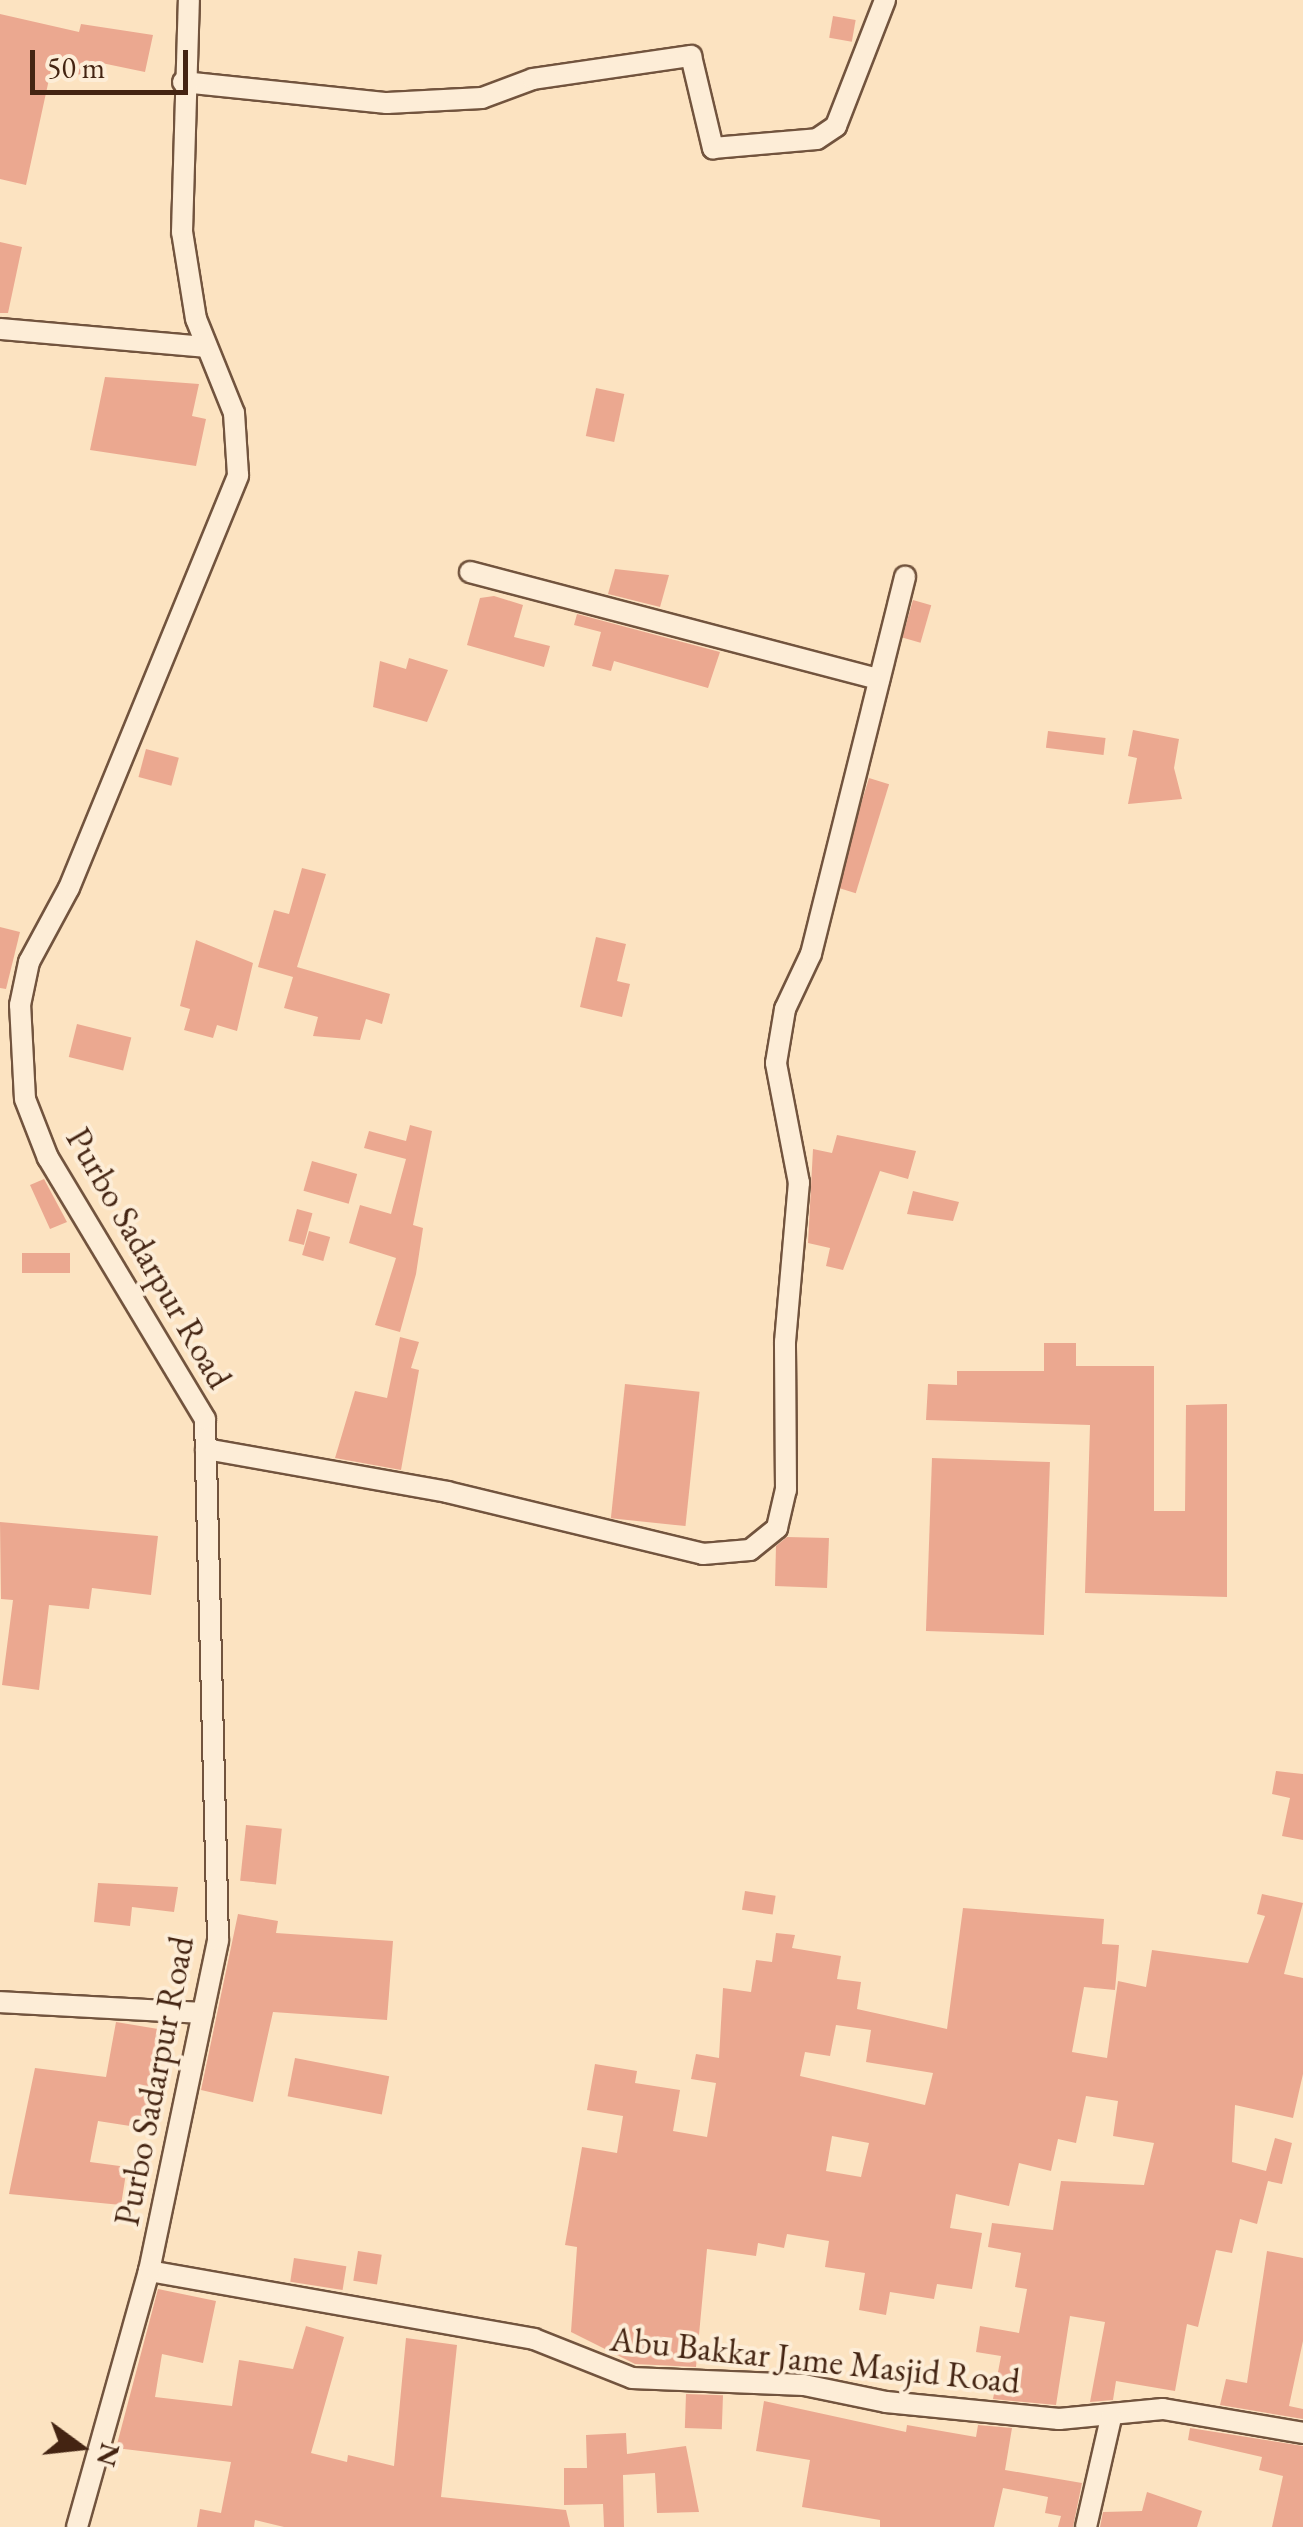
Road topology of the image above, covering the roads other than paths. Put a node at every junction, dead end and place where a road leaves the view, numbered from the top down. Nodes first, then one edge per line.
1 (189, 0) edge
2 (884, 0) edge
3 (182, 82) junction
4 (0, 329) edge
5 (206, 346) junction
6 (470, 572) dead end
7 (905, 577) dead end
8 (878, 679) junction
9 (206, 1449) junction
10 (0, 2002) edge
11 (203, 2013) junction
12 (149, 2271) junction
13 (1111, 2418) junction
14 (1303, 2433) edge
15 (76, 2527) edge
16 (1086, 2527) edge

1 - 3 street, Purbo Sadarpur Road
2 - 3 street
3 - 5 street, Purbo Sadarpur Road
4 - 5 street
5 - 9 street, Purbo Sadarpur Road
6 - 8 street
7 - 8 street
8 - 9 street
9 - 11 street, Purbo Sadarpur Road
10 - 11 street
11 - 12 street, Purbo Sadarpur Road
12 - 13 street, Abu Bakkar Jame Masjid Road
12 - 15 street, Purbo Sadarpur Road
13 - 14 street, Abu Bakkar Jame Masjid Road
13 - 16 street

